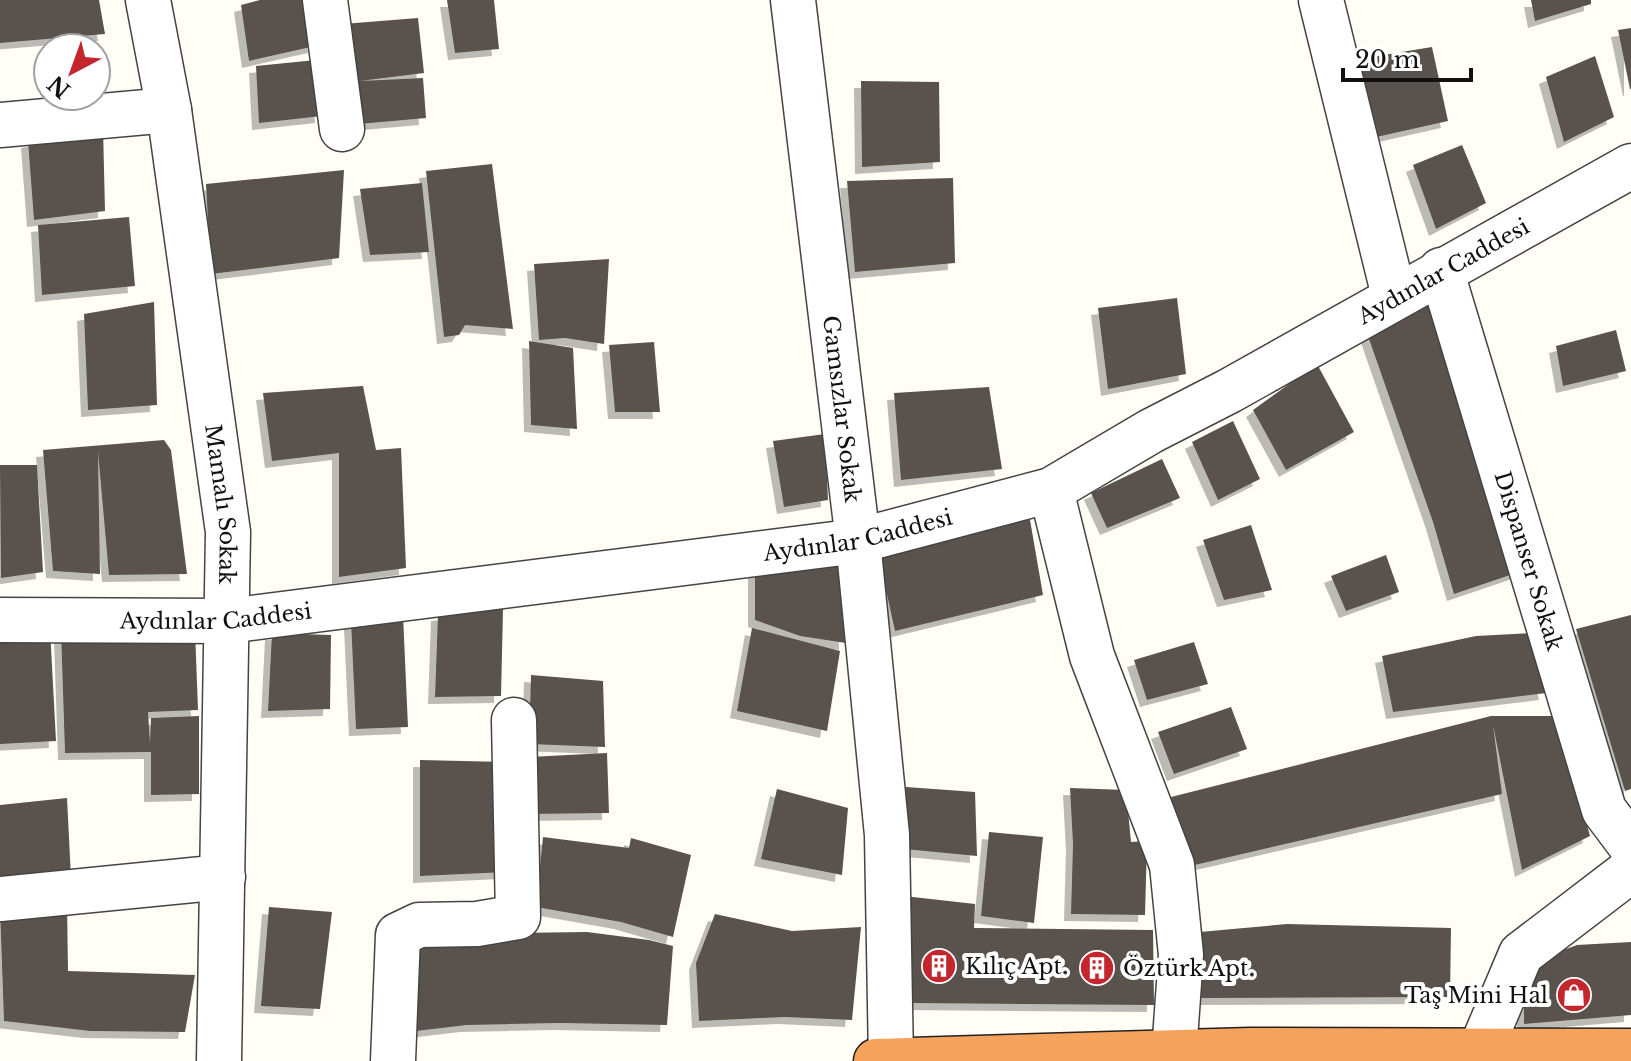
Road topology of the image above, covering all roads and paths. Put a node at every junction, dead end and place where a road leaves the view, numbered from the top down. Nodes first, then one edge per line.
1 (148, 0) edge
2 (325, 0) edge
3 (793, 0) edge
4 (1321, 0) edge
5 (169, 110) junction
6 (0, 125) edge
7 (342, 129) dead end
8 (1631, 166) edge
9 (1441, 270) junction
10 (1394, 296) junction
11 (1051, 490) junction
12 (858, 541) junction
13 (0, 620) edge
14 (227, 621) junction
15 (514, 720) dead end
16 (1631, 846) edge
17 (1631, 870) edge
18 (223, 877) junction
19 (0, 899) edge
20 (1631, 1051) edge
21 (1174, 1053) junction
22 (1480, 1056) edge
23 (219, 1061) edge
24 (393, 1061) edge
25 (876, 1061) edge
26 (891, 1061) edge

1 - 5 street, Mamalı Sokak
2 - 7 street
3 - 12 street, Gamsızlar Sokak
4 - 10 street
5 - 6 street
5 - 14 street, Mamalı Sokak
8 - 9 street, Aydınlar Caddesi
9 - 10 street, Aydınlar Caddesi
9 - 16 street, Dispanser Sokak
10 - 11 street, Aydınlar Caddesi
11 - 12 street, Aydınlar Caddesi
11 - 21 street
12 - 14 street, Aydınlar Caddesi
12 - 26 street, Gamsızlar Sokak
13 - 14 street, Aydınlar Caddesi
14 - 18 street, Mamalı Sokak
15 - 24 street
17 - 22 street
18 - 19 street
18 - 23 street, Mamalı Sokak
20 - 22 highway
21 - 22 highway
21 - 26 highway
25 - 26 highway

